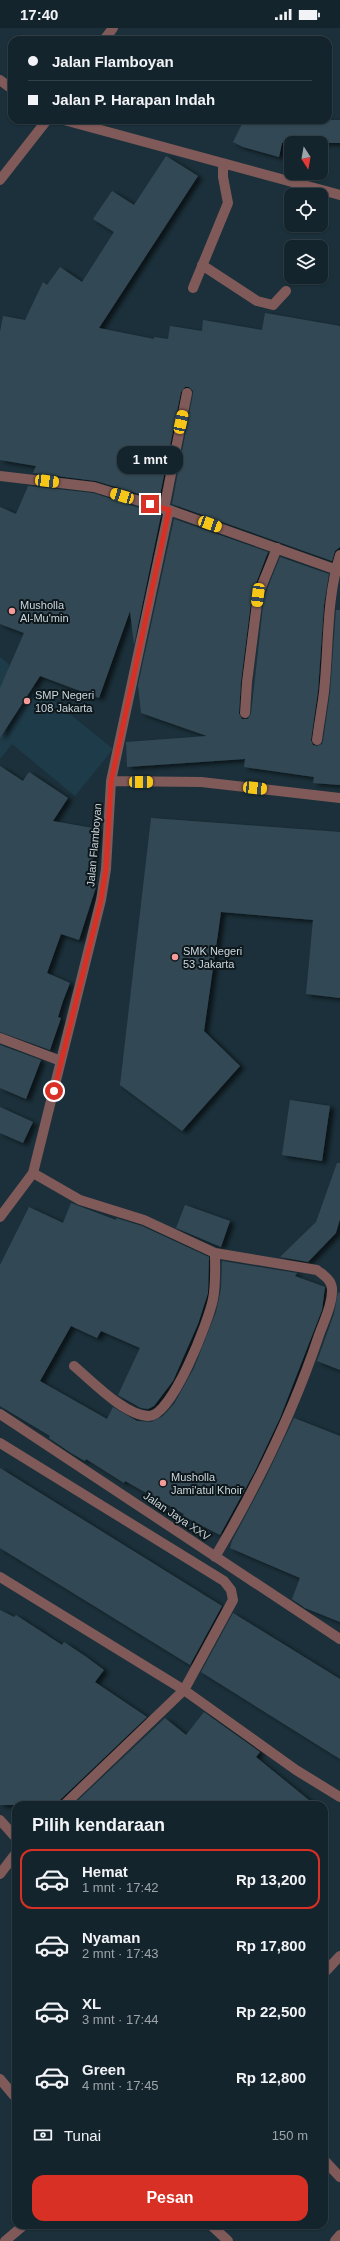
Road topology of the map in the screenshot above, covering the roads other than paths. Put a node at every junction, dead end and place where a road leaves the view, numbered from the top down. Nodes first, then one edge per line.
1 (44, 124) edge
2 (78, 124) edge
3 (223, 164) junction
4 (0, 180) edge
5 (340, 195) edge
6 (202, 266) junction
7 (192, 288) dead end
8 (286, 291) dead end
9 (187, 393) dead end
10 (0, 476) edge
11 (167, 509) junction
12 (277, 548) junction
13 (340, 555) edge
14 (338, 571) edge
15 (245, 713) dead end
16 (317, 740) dead end
17 (111, 782) junction
18 (340, 798) edge
19 (0, 1038) edge
20 (61, 1061) junction
21 (32, 1173) junction
22 (0, 1217) edge
23 (215, 1253) junction
24 (74, 1366) dead end
25 (0, 1414) edge
26 (0, 1443) edge
27 (215, 1557) junction
28 (0, 1577) edge
29 (340, 1639) edge
30 (184, 1690) junction
31 (340, 1797) edge
32 (68, 1801) edge
33 (0, 1820) edge
34 (12, 1834) edge
35 (12, 1858) edge
36 (0, 1874) edge
37 (340, 1956) edge
38 (328, 1969) edge
39 (0, 2079) edge
40 (12, 2093) edge
41 (328, 2164) edge
42 (340, 2177) edge
43 (19, 2229) edge
44 (215, 2229) edge
45 (340, 2235) edge
46 (5, 2241) edge
47 (228, 2241) edge
48 (335, 2241) edge

1 - 4 street
2 - 3 street
3 - 5 street
3 - 6 street
6 - 7 street
6 - 8 street
9 - 11 street, Jalan Flamboyan
10 - 11 street
11 - 12 street
11 - 17 street, Jalan Flamboyan
12 - 14 street
12 - 15 street
13 - 14 street
14 - 16 street
17 - 18 street
17 - 20 street, Jalan Flamboyan
19 - 20 street
20 - 21 street, Jalan Flamboyan
21 - 22 street, Jalan Flamboyan
21 - 23 street
23 - 24 street
23 - 27 street
25 - 27 street, Jalan Jaya XXV
26 - 30 street
27 - 29 street, Jalan Jaya XXV
28 - 30 street
30 - 31 street
30 - 32 street
33 - 34 street
35 - 36 street
37 - 38 street
39 - 40 street
41 - 42 street
43 - 46 street
44 - 47 street
45 - 48 street

